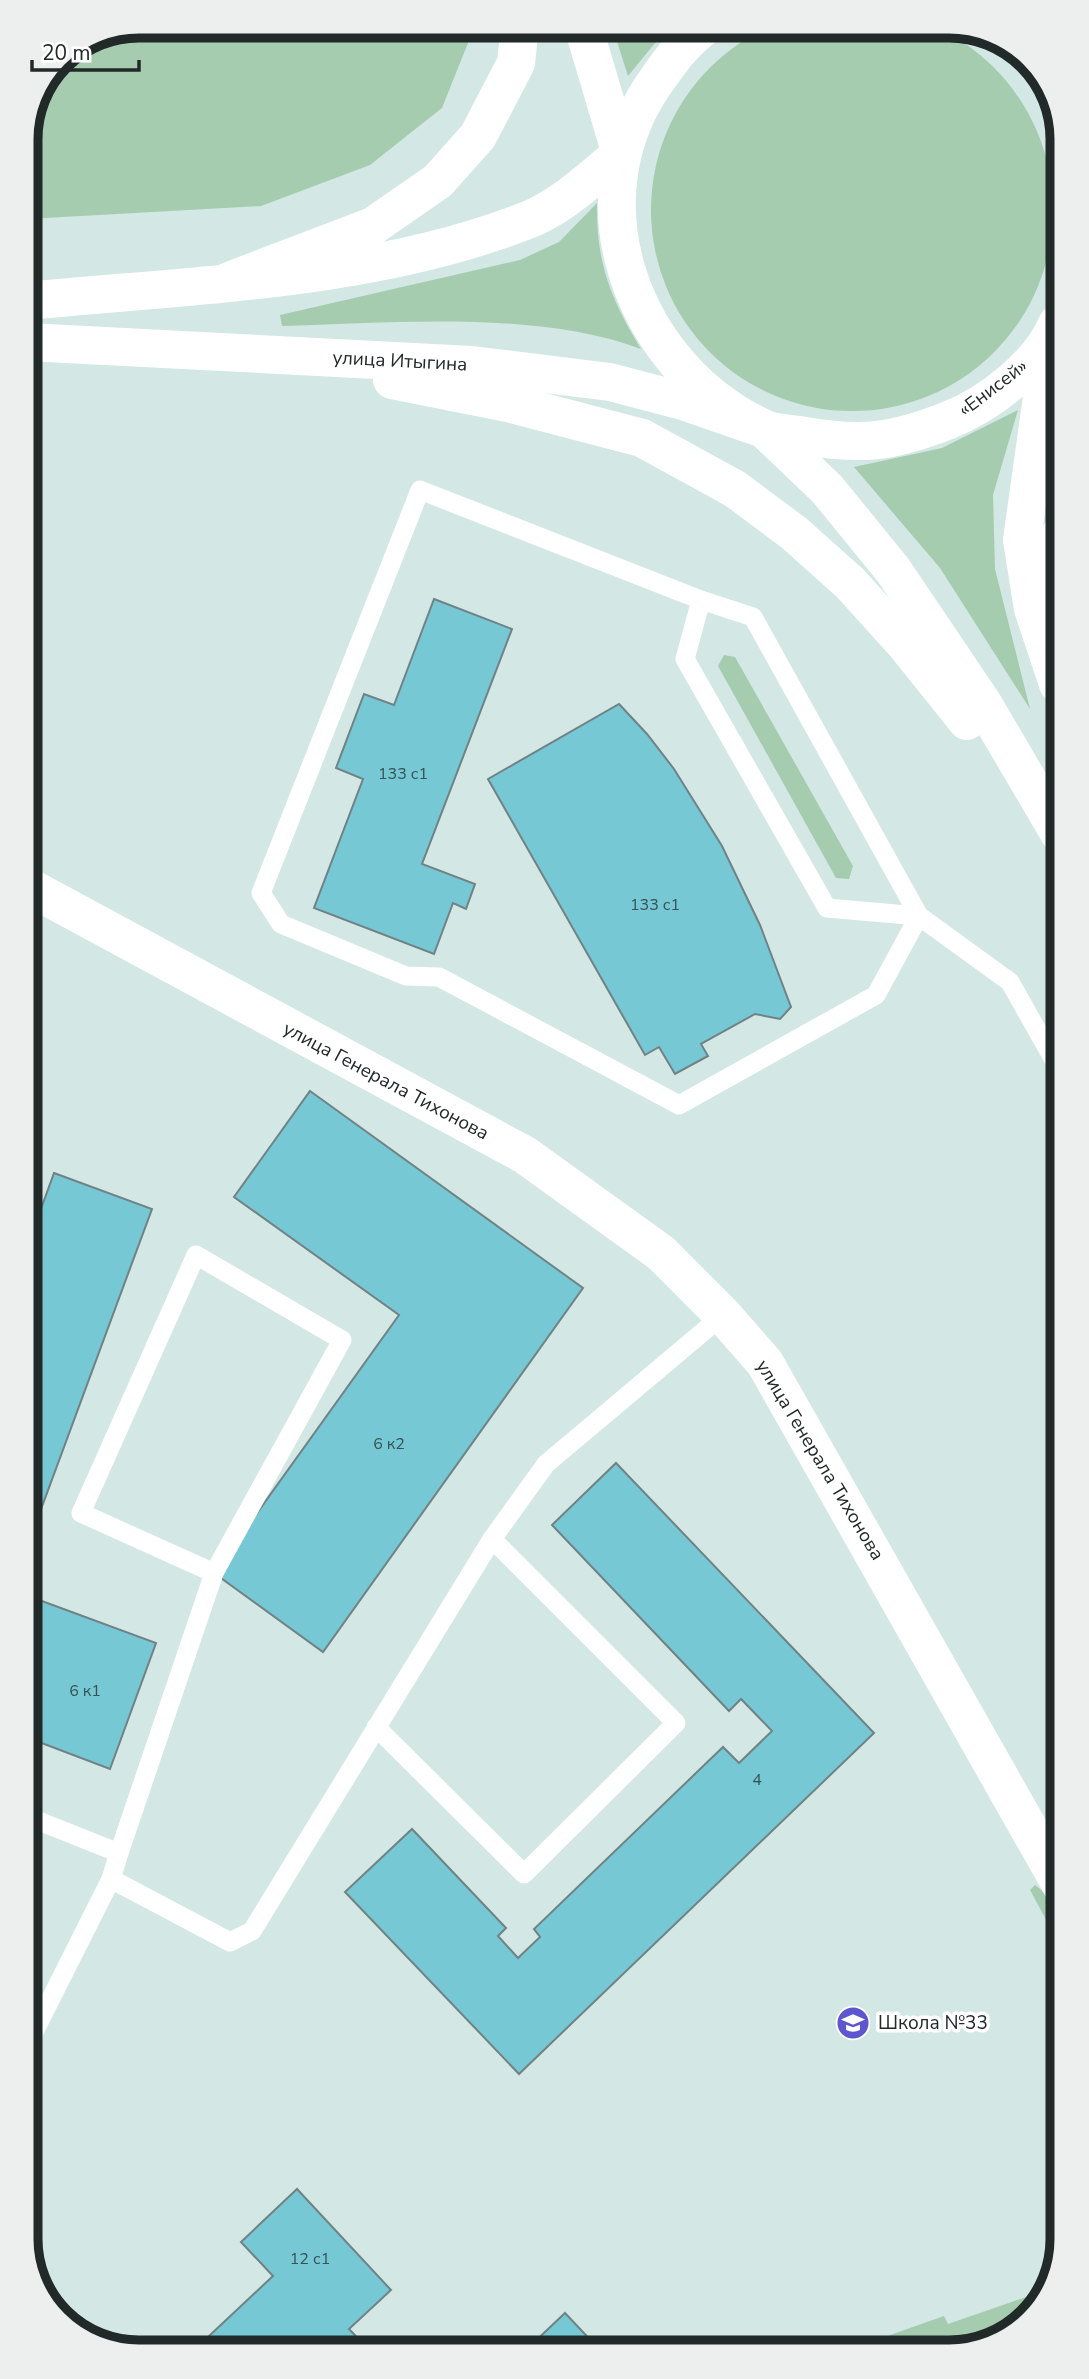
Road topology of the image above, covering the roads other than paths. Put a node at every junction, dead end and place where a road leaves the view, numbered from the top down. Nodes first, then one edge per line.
1 (519, 39) edge
2 (587, 39) edge
3 (687, 39) edge
4 (621, 154) junction
5 (229, 281) junction
6 (39, 300) edge
7 (1050, 339) edge
8 (39, 343) edge
9 (249, 353) junction
10 (1050, 365) edge
11 (764, 429) junction
12 (701, 600) junction
13 (1050, 660) edge
14 (1050, 818) edge
15 (1050, 822) edge
16 (39, 892) edge
17 (919, 916) junction
18 (1050, 1053) edge
19 (723, 1315) junction
20 (492, 1539) junction
21 (214, 1573) junction
22 (376, 1727) junction
23 (38, 1821) edge
24 (119, 1853) junction
25 (1050, 1854) edge
26 (111, 1879) junction
27 (38, 2024) edge

1 - 5 main road
2 - 4 main road, «Енисей»
3 - 4 main road, «Енисей»
4 - 5 main road
4 - 11 main road, «Енисей»
5 - 6 main road
7 - 11 main road, «Енисей»
8 - 9 main road, улица Итыгина
9 - 11 main road, улица Итыгина
9 - 15 main road
10 - 13 main road
11 - 14 main road
12 - 17 lane
12 - 17 lane
12 - 17 lane
16 - 19 main road, улица Генерала Тихонова
17 - 18 lane
19 - 20 lane
19 - 25 main road, улица Генерала Тихонова
20 - 22 lane
20 - 22 lane
21 - 21 lane
21 - 24 lane
22 - 26 lane
23 - 24 lane
24 - 26 lane
26 - 27 lane

